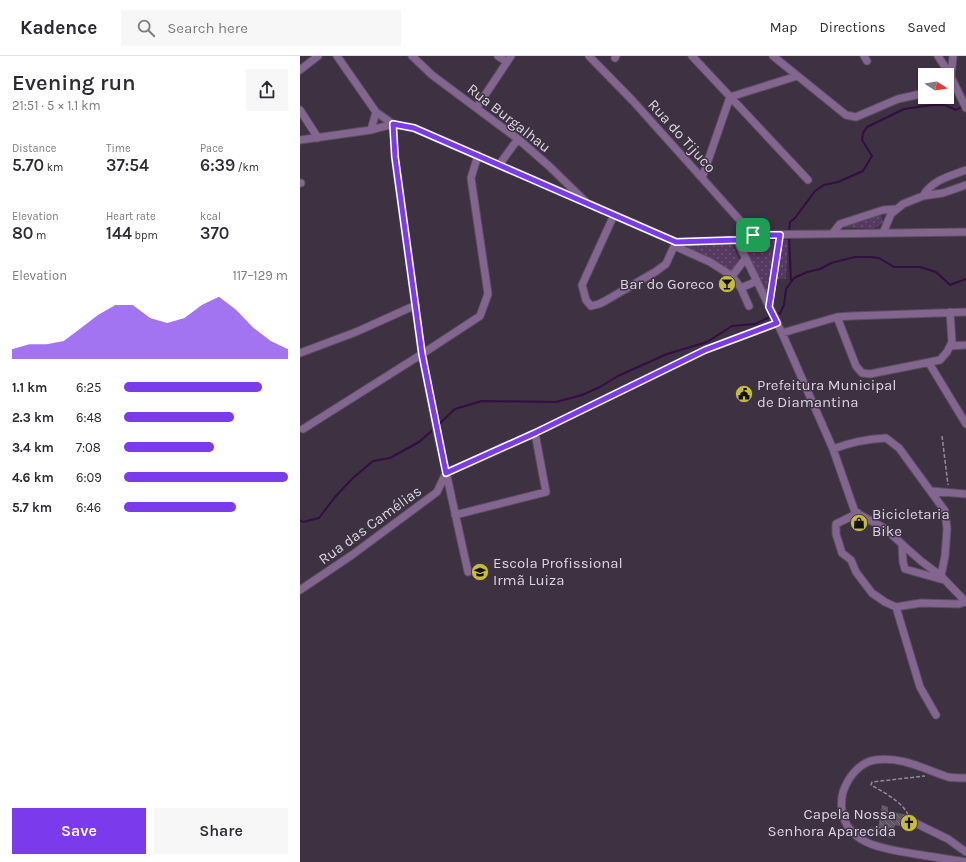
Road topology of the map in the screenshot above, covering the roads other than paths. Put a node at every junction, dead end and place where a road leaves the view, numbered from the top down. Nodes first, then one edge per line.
1 (318, 56) edge
2 (337, 56) edge
3 (412, 56) edge
4 (498, 56) edge
5 (590, 56) edge
6 (692, 56) edge
7 (772, 56) edge
8 (938, 56) edge
9 (953, 56) edge
10 (509, 59) edge
11 (945, 68) edge
12 (952, 68) edge
13 (300, 70) edge
14 (797, 76) junction
15 (954, 83) edge
16 (956, 87) joint
17 (918, 95) edge
18 (730, 97) junction
19 (964, 104) edge
20 (477, 107) junction
21 (300, 110) edge
22 (376, 112) junction
23 (393, 124) junction
24 (371, 130) junction
25 (318, 138) junction
26 (518, 139) junction
27 (300, 140) edge
28 (478, 156) junction
29 (499, 165) junction
30 (966, 170) edge
31 (949, 176) junction
32 (702, 178) junction
33 (808, 180) dead end
34 (966, 185) edge
35 (954, 189) junction
36 (922, 196) junction
37 (588, 204) junction
38 (896, 209) junction
39 (614, 216) junction
40 (883, 232) junction
41 (966, 232) edge
42 (833, 233) junction
43 (753, 235) junction
44 (737, 240) junction
45 (676, 242) junction
46 (746, 258) junction
47 (732, 276) junction
48 (757, 281) junction
49 (741, 288) junction
50 (416, 305) junction
51 (749, 306) dead end
52 (950, 312) junction
53 (966, 312) edge
54 (837, 317) junction
55 (776, 321) junction
56 (782, 333) junction
57 (966, 345) edge
58 (951, 346) junction
59 (300, 353) edge
60 (422, 354) junction
61 (929, 363) junction
62 (966, 424) edge
63 (303, 429) dead end
64 (535, 433) junction
65 (833, 449) junction
66 (446, 473) junction
67 (931, 492) junction
68 (966, 494) edge
69 (858, 513) junction
70 (455, 515) junction
71 (902, 544) junction
72 (468, 572) dead end
73 (943, 578) junction
74 (300, 590) edge
75 (966, 602) edge
76 (896, 607) junction
77 (936, 715) dead end
78 (966, 778) edge
79 (909, 820) road end
80 (966, 852) edge
81 (966, 862) edge

1 - 13 street
2 - 22 street
3 - 20 street, Rua Burgalhau
4 - 10 street
5 - 32 street, Rua do Tijuco
6 - 18 street
7 - 14 street
8 - 11 street
9 - 12 street
10 - 20 street
14 - 17 street
14 - 18 street
15 - 16 street
16 - 19 street
18 - 32 street
18 - 33 street
20 - 26 street, Rua Burgalhau
21 - 25 street
22 - 23 street
22 - 24 street
23 - 24 street
23 - 28 street
23 - 50 street
24 - 25 street
25 - 27 street
26 - 29 street
26 - 37 street, Rua Burgalhau
28 - 29 street
28 - 60 street
29 - 37 street
30 - 31 street
31 - 35 street
31 - 36 street
32 - 43 street, Rua do Tijuco
34 - 35 street
35 - 36 street
36 - 38 street
37 - 39 street
38 - 40 street
38 - 42 street
39 - 45 street
39 - 45 street
40 - 41 street
40 - 42 street
42 - 43 street
43 - 44 street
44 - 45 street
44 - 46 street
45 - 47 street
46 - 47 street
46 - 48 street
47 - 49 street
48 - 49 street
48 - 55 street
49 - 51 street
50 - 59 street
50 - 60 street
52 - 53 street
52 - 54 street
52 - 58 street
54 - 56 street
54 - 61 street
55 - 56 street
55 - 64 street
56 - 65 street
57 - 58 street
58 - 61 street
60 - 63 street
60 - 66 street
61 - 62 street
64 - 66 street
64 - 70 street
65 - 67 street
65 - 69 street
66 - 70 street
66 - 74 street, Rua das Camélias
67 - 68 street
67 - 73 street
69 - 71 street
69 - 76 street
70 - 72 street
71 - 73 street
71 - 73 street
73 - 75 street
75 - 76 street
76 - 77 street
78 - 81 street
79 - 80 street

